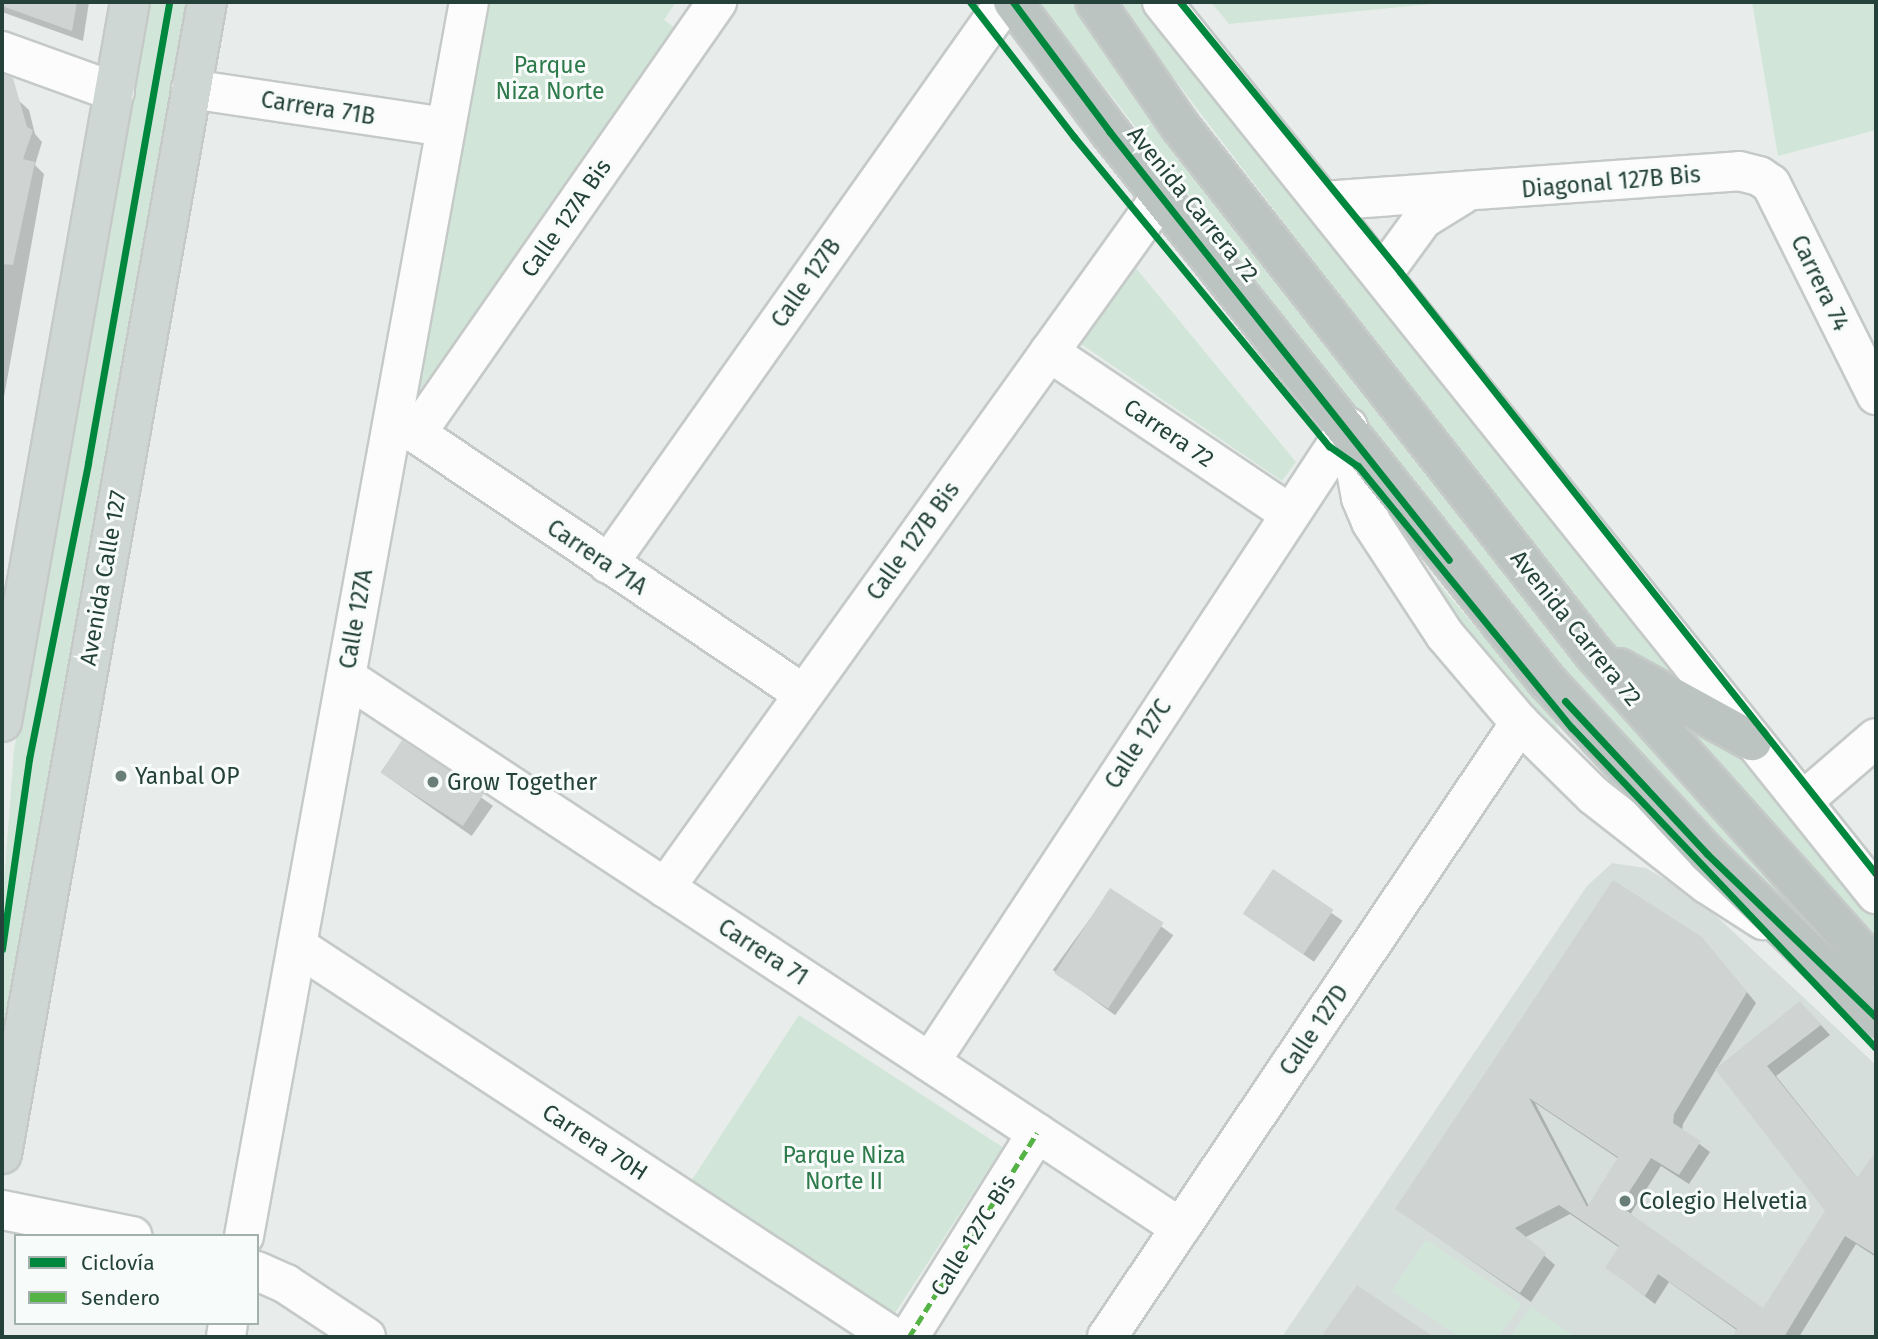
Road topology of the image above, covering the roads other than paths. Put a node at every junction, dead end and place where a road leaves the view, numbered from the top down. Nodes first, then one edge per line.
1 (130, 2) edge
2 (207, 2) edge
3 (469, 2) edge
4 (717, 2) edge
5 (1005, 2) edge
6 (1013, 2) edge
7 (1095, 2) edge
8 (1161, 2) edge
9 (2, 51) edge
10 (191, 89) junction
11 (115, 92) junction
12 (445, 127) junction
13 (1759, 176) joint
14 (1162, 195) junction
15 (1462, 195) junction
16 (1323, 201) junction
17 (1382, 275) junction
18 (1049, 352) junction
19 (1876, 396) edge
20 (404, 426) junction
21 (1348, 427) junction
22 (1290, 514) junction
23 (608, 564) junction
24 (1594, 654) junction
25 (6, 674) edge
26 (346, 677) junction
27 (804, 694) junction
28 (2, 722) edge
29 (1520, 723) junction
30 (1876, 738) edge
31 (1752, 741) junction
32 (1803, 801) junction
33 (665, 888) junction
34 (1876, 894) edge
35 (1793, 939) junction
36 (297, 946) junction
37 (1876, 968) edge
38 (1876, 1017) edge
39 (930, 1062) junction
40 (1037, 1133) junction
41 (2, 1154) edge
42 (2, 1210) edge
43 (1181, 1228) junction
44 (122, 1234) edge
45 (244, 1234) edge
46 (259, 1272) edge
47 (366, 1337) edge
48 (893, 1337) edge
49 (909, 1337) edge
50 (1107, 1337) edge

1 - 11 main road
2 - 10 main road, Avenida Calle 127
3 - 12 street, Calle 127A
4 - 20 street, Calle 127A Bis
5 - 23 street, Calle 127B
6 - 14 highway, Avenida Carrera 72
7 - 24 highway, Avenida Carrera 72
8 - 16 street
9 - 11 street
10 - 12 street, Carrera 71B
10 - 41 main road, Avenida Calle 127
11 - 25 main road
12 - 20 street, Calle 127A
13 - 15 street, Diagonal 127B Bis
13 - 19 street, Carrera 74
14 - 18 street, Calle 127B Bis
14 - 21 highway, Avenida Carrera 72
15 - 16 street, Diagonal 127B Bis
15 - 17 street
16 - 17 street
17 - 31 street
18 - 22 street, Carrera 72
18 - 27 street, Calle 127B Bis
20 - 23 street, Carrera 71A
20 - 26 street, Calle 127A
21 - 22 street, Calle 127C
21 - 29 street, Avenida Carrera 72
21 - 35 highway, Avenida Carrera 72
22 - 39 street, Calle 127C
23 - 27 street, Carrera 71A
24 - 31 highway
24 - 37 highway, Avenida Carrera 72
25 - 28 main road
26 - 33 street, Carrera 71
26 - 36 street, Calle 127A
27 - 33 street, Calle 127B Bis
29 - 35 street, Avenida Carrera 72
29 - 43 street, Calle 127D
30 - 32 street
31 - 32 street
32 - 34 street
33 - 39 street, Carrera 71
35 - 38 highway, Avenida Carrera 72
36 - 45 street, Calle 127A
36 - 48 street, Carrera 70H
39 - 40 street, Carrera 71
40 - 43 street, Carrera 71
40 - 49 street, Calle 127C Bis
42 - 44 street
43 - 50 street, Calle 127D
46 - 47 street

